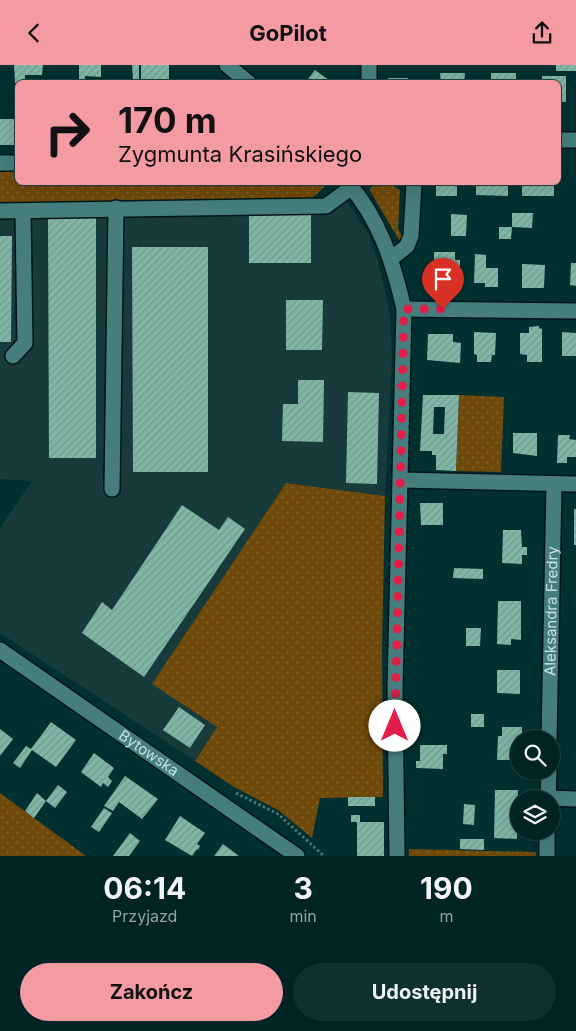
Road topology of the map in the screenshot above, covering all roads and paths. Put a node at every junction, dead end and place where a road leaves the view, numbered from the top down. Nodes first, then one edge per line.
1 (227, 65) edge
2 (369, 65) edge
3 (245, 80) edge
4 (369, 80) edge
5 (561, 140) edge
6 (576, 140) edge
7 (0, 163) edge
8 (15, 163) edge
9 (350, 185) edge
10 (414, 185) edge
11 (116, 208) junction
12 (0, 211) edge
13 (23, 212) junction
14 (392, 258) junction
15 (404, 309) junction
16 (576, 311) edge
17 (13, 356) dead end
18 (401, 480) junction
19 (554, 484) junction
20 (576, 484) edge
21 (112, 489) dead end
22 (0, 650) edge
23 (549, 730) edge
24 (560, 798) edge
25 (576, 799) edge
26 (548, 840) edge
27 (297, 856) edge
28 (397, 856) edge
29 (547, 856) edge

1 - 3 street
2 - 4 street
5 - 6 street
7 - 8 street
9 - 11 street
9 - 14 street
10 - 14 street
11 - 13 street
11 - 21 street
12 - 13 street
13 - 17 street
14 - 15 street
15 - 16 street
15 - 18 street
18 - 19 street
18 - 28 street
19 - 20 street
19 - 23 street, Aleksandra Fredry
22 - 27 street, Bytowska
24 - 25 street
26 - 29 street

